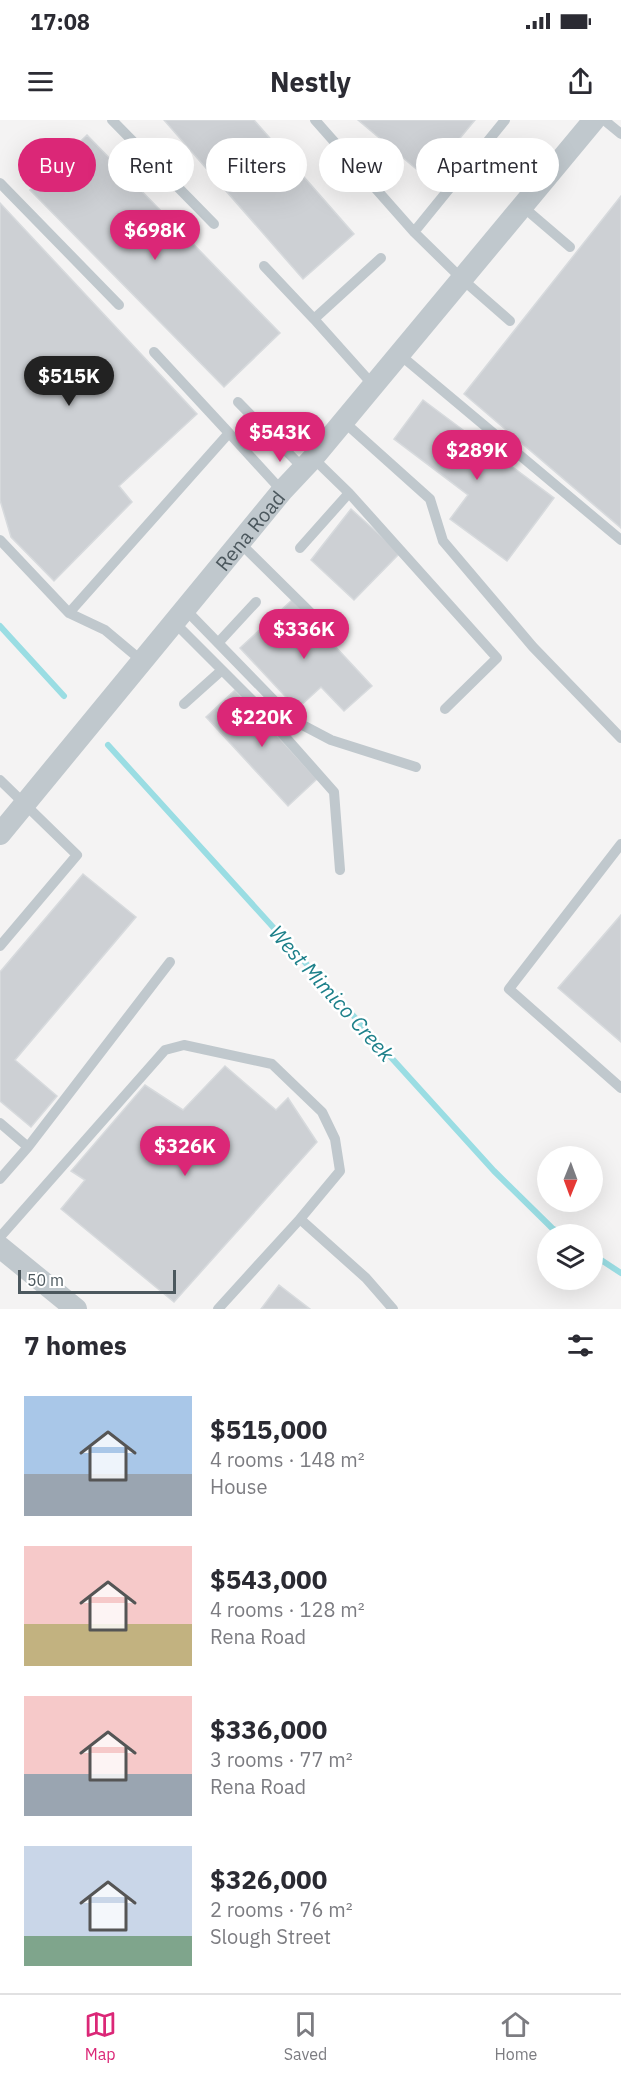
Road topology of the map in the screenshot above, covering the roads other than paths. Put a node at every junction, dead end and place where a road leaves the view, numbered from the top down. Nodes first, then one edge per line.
1 (112, 120) edge
2 (315, 120) edge
3 (505, 120) edge
4 (594, 120) edge
5 (604, 120) edge
6 (621, 134) edge
7 (0, 183) edge
8 (522, 206) junction
9 (214, 224) dead end
10 (414, 232) junction
11 (570, 247) dead end
12 (381, 258) dead end
13 (264, 266) dead end
14 (462, 279) junction
15 (119, 305) dead end
16 (314, 319) junction
17 (510, 321) dead end
18 (154, 352) dead end
19 (399, 354) junction
20 (373, 385) junction
21 (238, 402) dead end
22 (343, 421) junction
23 (229, 433) junction
24 (308, 463) junction
25 (282, 491) junction
26 (349, 492) junction
27 (0, 540) edge
28 (621, 540) edge
29 (240, 543) junction
30 (300, 548) dead end
31 (256, 602) dead end
32 (69, 613) junction
33 (179, 615) junction
34 (318, 620) dead end
35 (218, 643) junction
36 (142, 661) junction
37 (222, 670) junction
38 (184, 704) dead end
39 (445, 709) dead end
40 (621, 738) edge
41 (416, 767) dead end
42 (0, 780) edge
43 (26, 803) junction
44 (0, 834) edge
45 (621, 844) edge
46 (340, 870) dead end
47 (0, 946) edge
48 (170, 962) dead end
49 (621, 1088) edge
50 (0, 1123) edge
51 (28, 1146) junction
52 (0, 1179) edge
53 (300, 1219) junction
54 (0, 1237) edge
55 (0, 1246) edge
56 (76, 1309) edge
57 (218, 1309) edge
58 (393, 1309) edge

1 - 9 lane
2 - 10 lane
3 - 10 lane
4 - 8 street, Rena Road
5 - 6 lane
7 - 15 lane
8 - 11 lane
8 - 14 street, Rena Road
10 - 14 lane
12 - 16 lane
13 - 16 lane
14 - 17 lane
14 - 19 street, Rena Road
16 - 20 lane
18 - 23 lane
19 - 20 street, Rena Road
19 - 28 lane
20 - 22 street, Rena Road
21 - 24 lane
22 - 24 street, Rena Road
22 - 40 lane
23 - 25 lane
23 - 32 lane
24 - 25 street, Rena Road
24 - 26 lane
25 - 29 street, Rena Road
26 - 30 lane
26 - 39 lane
27 - 32 lane
29 - 33 street, Rena Road
29 - 34 lane
31 - 35 lane
32 - 36 lane
33 - 35 lane
33 - 36 street, Rena Road
33 - 37 lane
35 - 41 lane
36 - 43 street, Rena Road
37 - 38 lane
37 - 46 lane
42 - 43 lane
43 - 44 street, Rena Road
43 - 47 lane
45 - 49 lane
48 - 51 lane
50 - 51 lane
51 - 52 lane
53 - 54 lane
53 - 57 lane
53 - 58 lane
55 - 56 street

